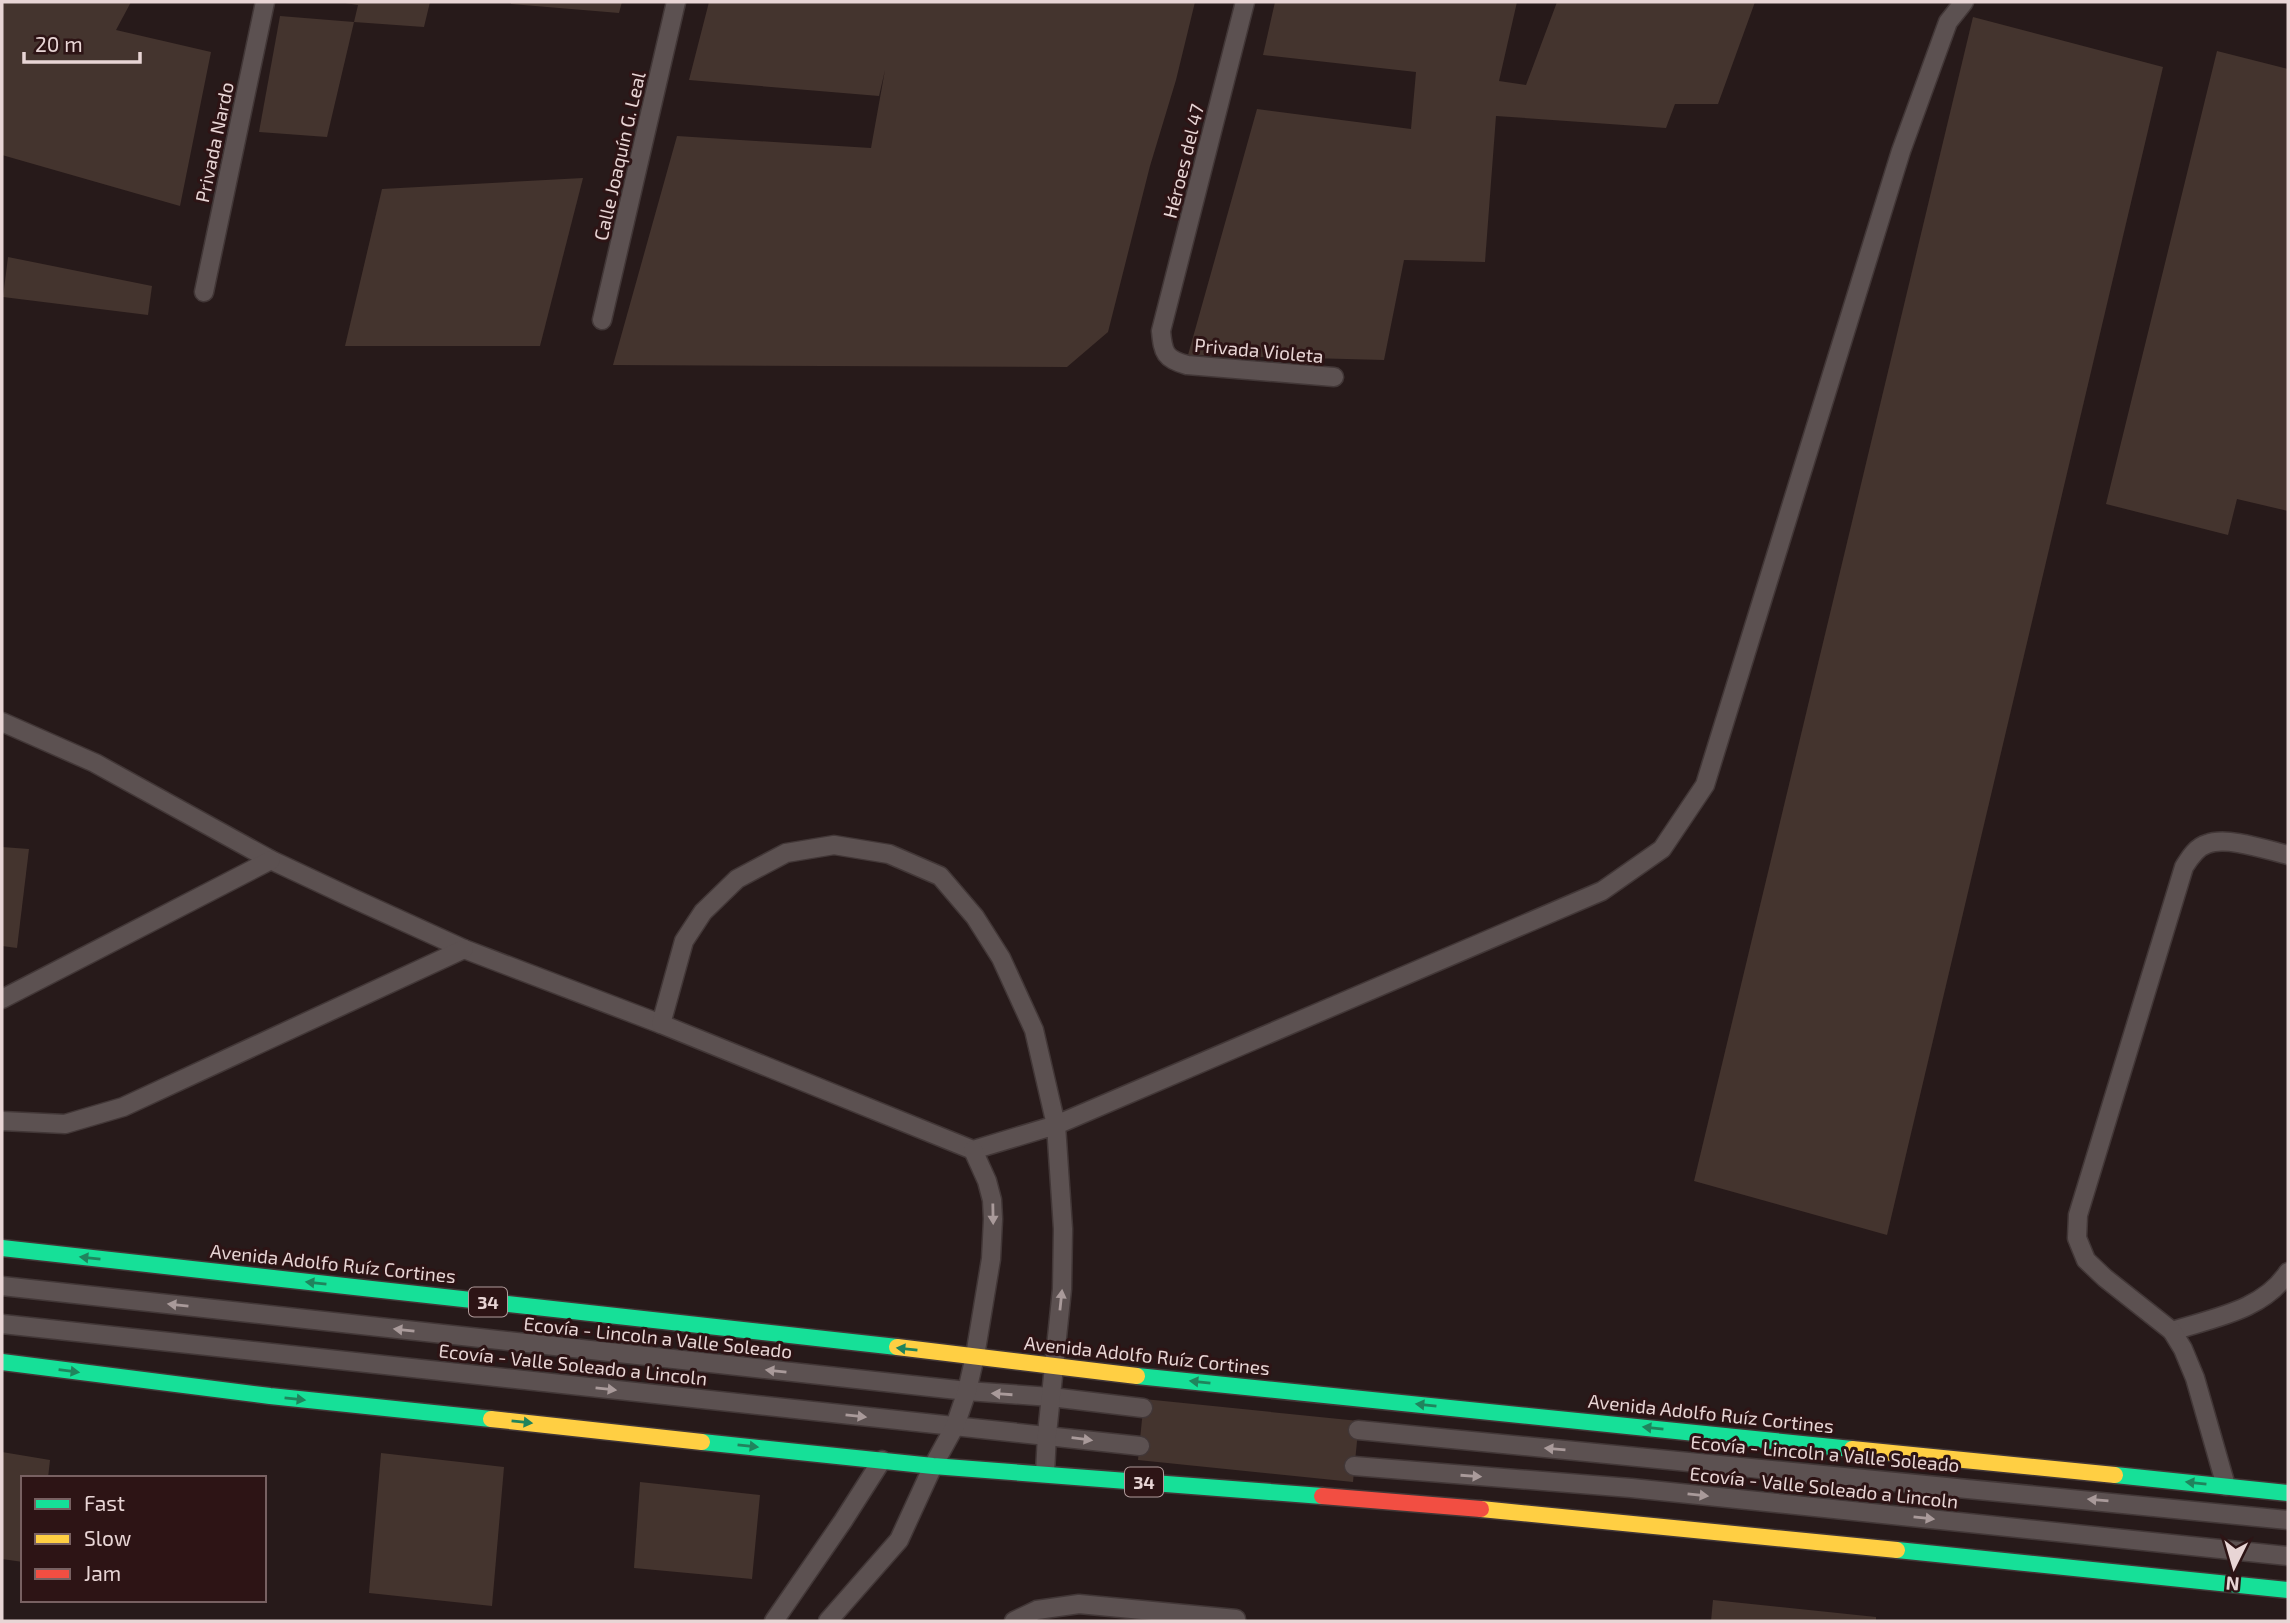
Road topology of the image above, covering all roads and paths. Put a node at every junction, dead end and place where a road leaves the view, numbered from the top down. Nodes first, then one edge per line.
1 (265, 2) edge
2 (676, 2) edge
3 (1245, 2) edge
4 (1964, 2) edge
5 (204, 292) dead end
6 (602, 320) dead end
7 (1161, 331) joint
8 (1334, 377) dead end
9 (2, 722) edge
10 (2288, 855) edge
11 (271, 860) junction
12 (464, 949) junction
13 (2, 999) edge
14 (661, 1024) junction
15 (2, 1121) edge
16 (1056, 1125) junction
17 (973, 1150) junction
18 (2, 1248) edge
19 (2288, 1272) edge
20 (2, 1286) edge
21 (2, 1324) edge
22 (2172, 1331) junction
23 (975, 1356) junction
24 (2, 1363) edge
25 (1053, 1367) junction
26 (967, 1391) junction
27 (1051, 1398) junction
28 (1143, 1408) dead end
29 (955, 1426) junction
30 (1358, 1430) dead end
31 (1047, 1434) junction
32 (1140, 1446) dead end
33 (882, 1460) junction
34 (933, 1466) junction
35 (1354, 1466) dead end
36 (1045, 1474) junction
37 (2226, 1486) junction
38 (2288, 1493) edge
39 (2288, 1520) edge
40 (2288, 1556) edge
41 (2288, 1590) edge
42 (1236, 1619) dead end
43 (774, 1621) edge
44 (828, 1621) edge
45 (1014, 1621) edge

1 - 5 lane, Privada Nardo
2 - 6 lane, Calle Joaquín G. Leal
3 - 7 lane, Héroes del 47
4 - 16 lane
7 - 8 lane, Privada Violeta
9 - 11 lane
10 - 22 lane
11 - 12 lane
11 - 13 lane
12 - 14 lane
12 - 15 lane
14 - 16 lane
14 - 17 lane
16 - 17 lane
25 -> 16 lane
17 -> 23 lane
23 -> 18 main road, Avenida Adolfo Ruíz Cortines / 34
19 - 22 lane
26 -> 20 lane, Ecovía - Lincoln a Valle Soleado
21 -> 29 lane, Ecovía - Valle Soleado a Lincoln
22 - 37 lane
23 - 25 main road, Avenida Adolfo Ruíz Cortines / 34
23 - 26 lane
24 -> 33 main road, 34
25 - 27 lane
37 -> 25 main road, Avenida Adolfo Ruíz Cortines / 34
27 -> 26 lane, Ecovía - Lincoln a Valle Soleado
26 - 29 lane
27 - 28 lane, Ecovía - Lincoln a Valle Soleado
27 - 31 lane
29 - 31 lane, Ecovía - Valle Soleado a Lincoln
29 - 34 lane
39 -> 30 lane, Ecovía - Lincoln a Valle Soleado
31 -> 32 lane, Ecovía - Valle Soleado a Lincoln
31 - 36 lane
33 - 34 main road, 34
33 - 43 lane
34 - 36 main road, 34
34 - 44 lane
35 -> 40 lane, Ecovía - Valle Soleado a Lincoln
36 - 41 main road, 34
37 - 38 main road, Avenida Adolfo Ruíz Cortines / 34
42 - 45 lane

